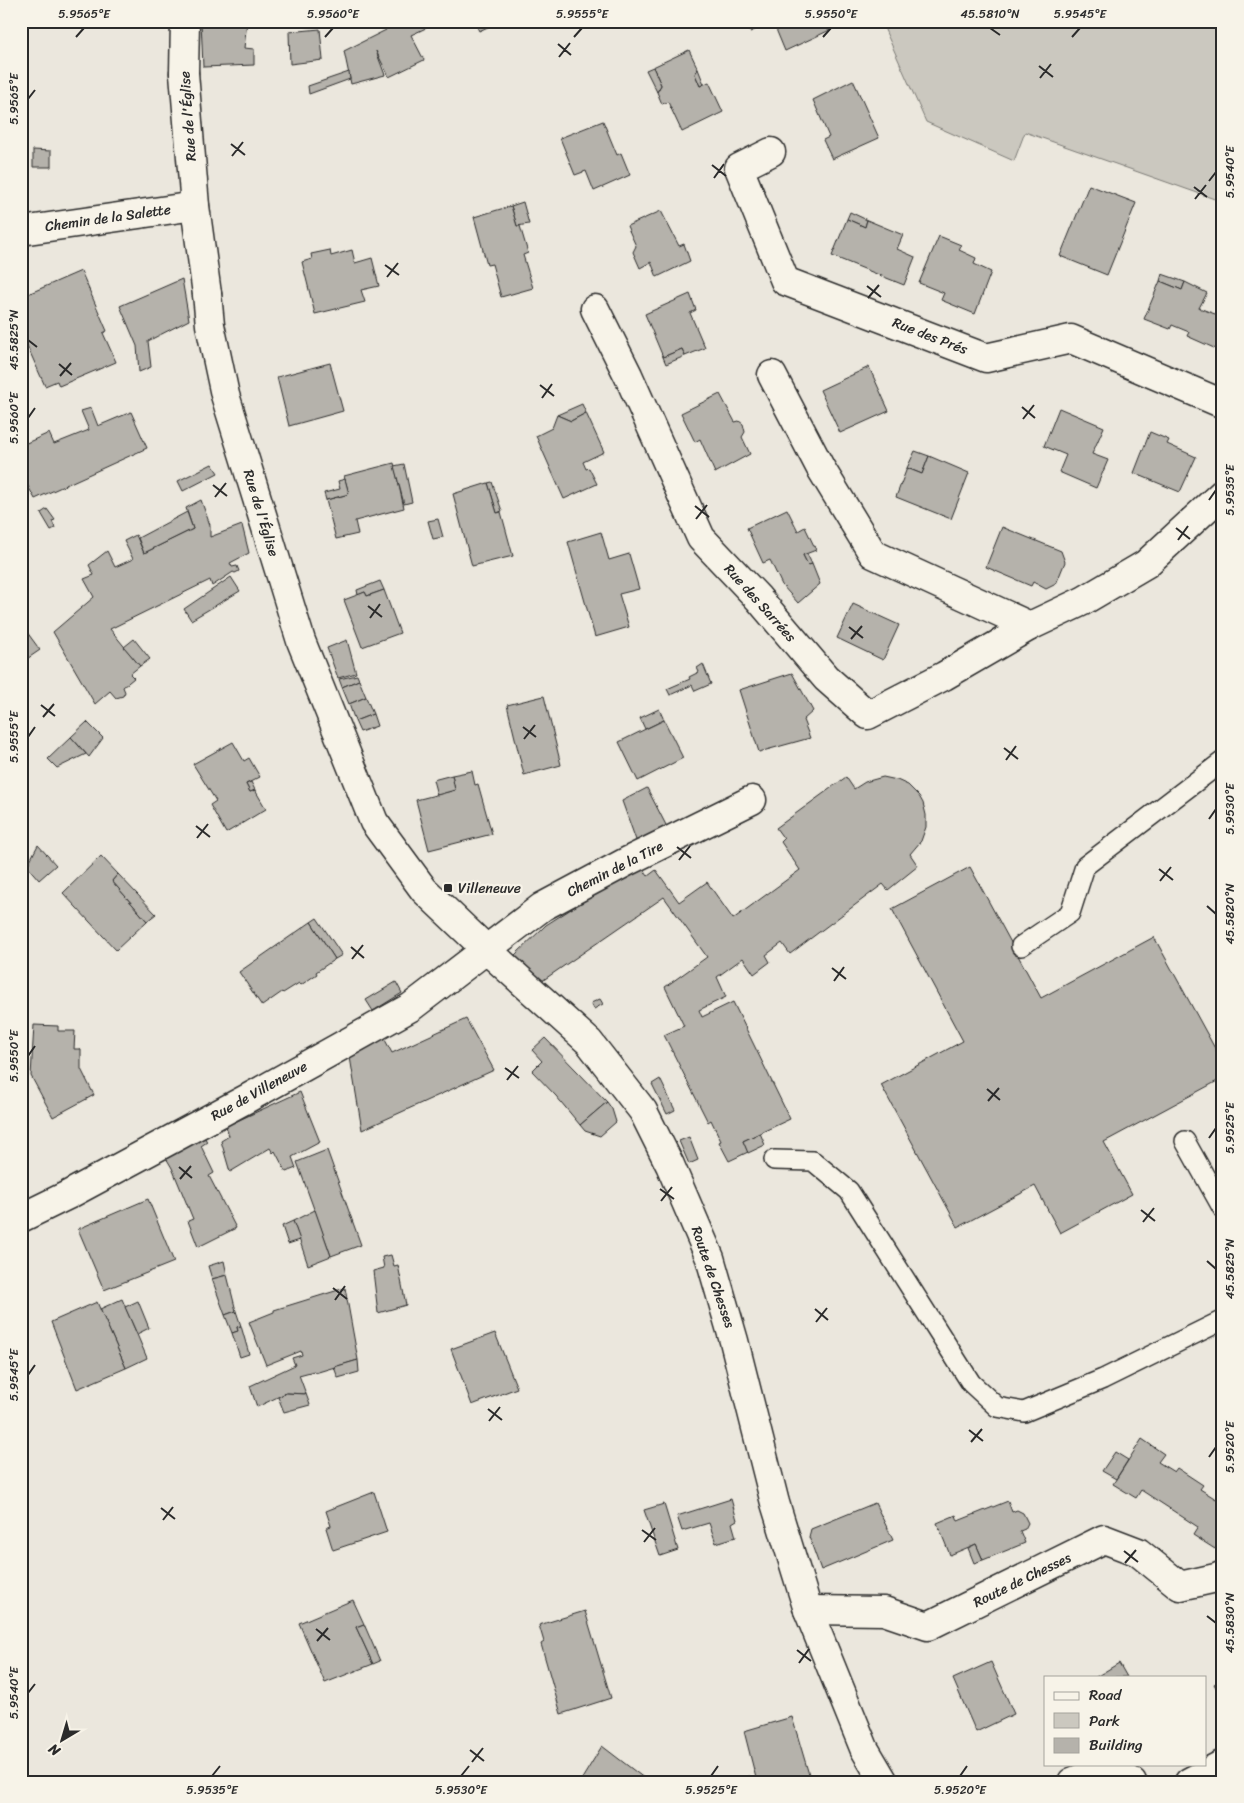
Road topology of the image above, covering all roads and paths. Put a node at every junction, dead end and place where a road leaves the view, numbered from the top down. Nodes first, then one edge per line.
1 (185, 21) edge
2 (770, 152) dead end
3 (194, 206) junction
4 (21, 231) edge
5 (595, 309) dead end
6 (772, 375) dead end
7 (1223, 404) edge
8 (1223, 493) edge
9 (1030, 626) junction
10 (1223, 761) edge
11 (752, 800) dead end
12 (1021, 946) dead end
13 (487, 950) junction
14 (1186, 1141) dead end
15 (774, 1160) dead end
16 (1223, 1209) edge
17 (21, 1218) edge
18 (1223, 1320) edge
19 (1223, 1574) edge
20 (808, 1610) junction
21 (1223, 1764) edge
22 (884, 1782) edge
23 (1072, 1782) edge
24 (1132, 1782) edge
25 (1188, 1782) edge

1 - 3 street, Rue de l'Église
2 - 7 street, Rue des Prés
3 - 4 street, Chemin de la Salette
3 - 13 street, Rue de l'Église
5 - 9 street, Rue des Sarrées
6 - 9 street
8 - 9 street, Rue des Sarrées
10 - 12 lane
11 - 13 street, Chemin de la Tire
13 - 17 street, Rue de Villeneuve
13 - 20 street, Route de Chesses
14 - 16 lane
15 - 18 lane
19 - 20 street, Route de Chesses
20 - 22 street, Route de Chesses
21 - 25 street
23 - 24 street

